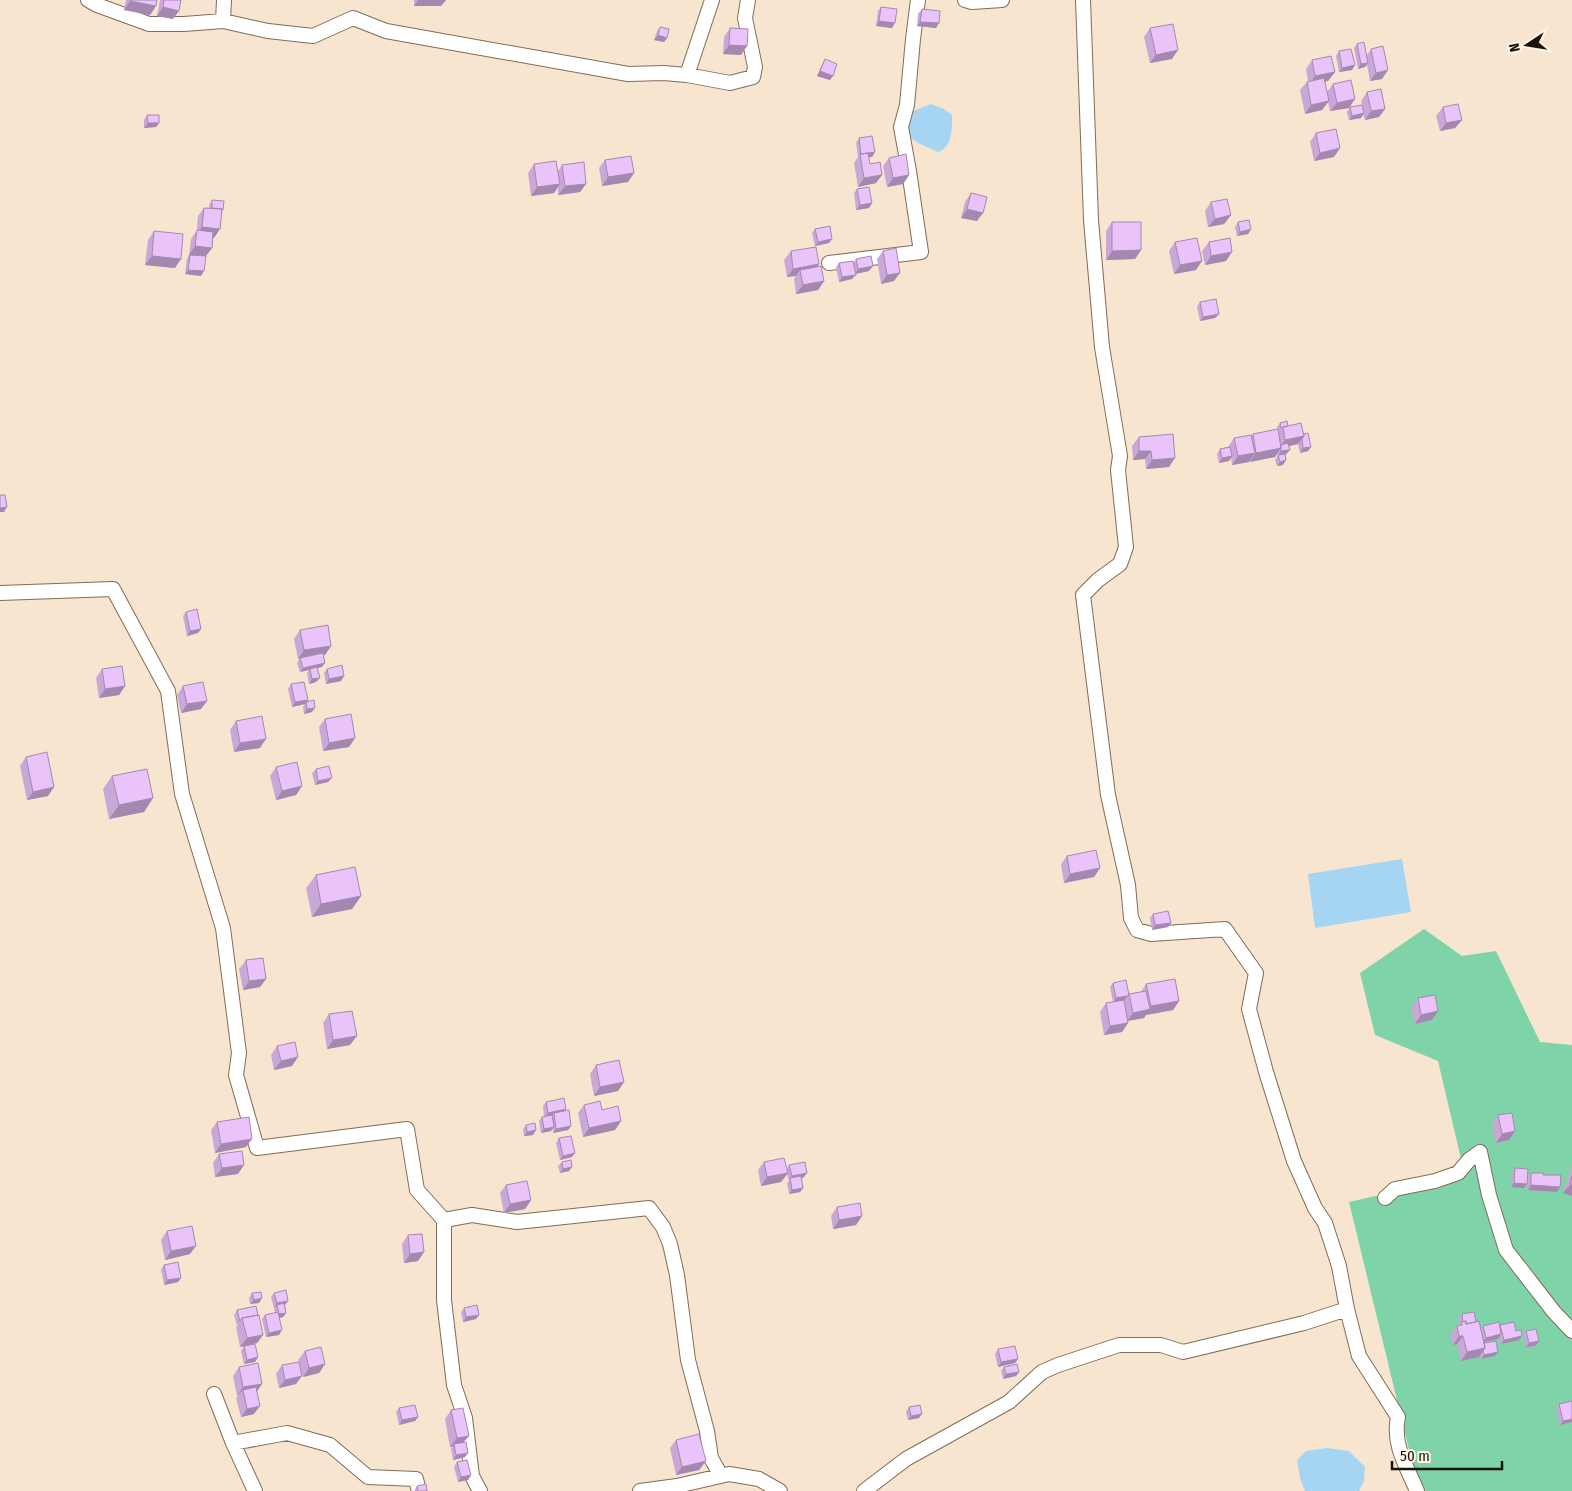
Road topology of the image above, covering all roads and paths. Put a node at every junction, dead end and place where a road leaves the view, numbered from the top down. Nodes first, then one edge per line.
1 (88, 0) edge
2 (224, 0) edge
3 (712, 0) edge
4 (748, 0) edge
5 (918, 0) edge
6 (965, 0) edge
7 (1002, 0) edge
8 (1083, 0) edge
9 (223, 21) junction
10 (687, 75) junction
11 (829, 263) dead end
12 (0, 593) edge
13 (1385, 1198) dead end
14 (444, 1220) junction
15 (1347, 1309) junction
16 (1572, 1331) edge
17 (214, 1394) dead end
18 (233, 1443) junction
19 (720, 1476) junction
20 (255, 1491) edge
21 (419, 1491) edge
22 (480, 1491) edge
23 (640, 1491) edge
24 (780, 1491) edge
25 (864, 1491) edge
26 (1417, 1491) edge

1 - 9 street
2 - 9 street
3 - 10 street
4 - 10 street
5 - 11 street
6 - 7 street
8 - 15 street
9 - 10 street
12 - 14 street
13 - 16 street
14 - 19 street
14 - 22 street
15 - 25 street
15 - 26 street
17 - 18 street
18 - 20 street
18 - 21 street
19 - 23 street
19 - 24 street

